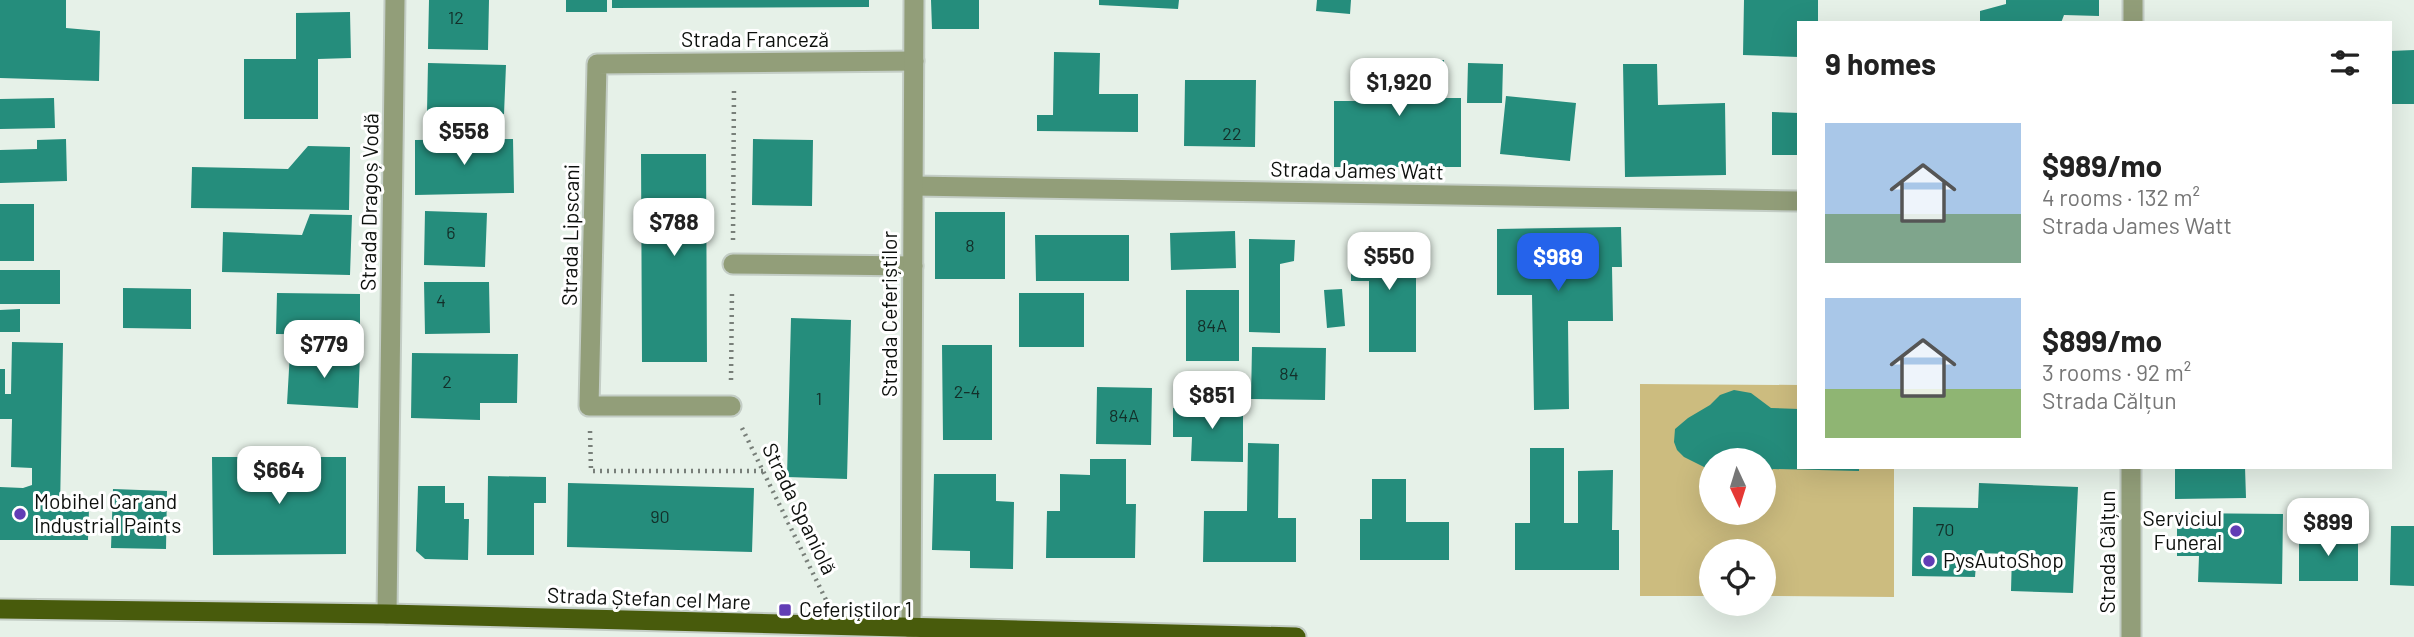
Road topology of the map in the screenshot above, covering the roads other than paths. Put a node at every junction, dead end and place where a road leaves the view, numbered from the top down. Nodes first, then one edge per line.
1 (395, 0) edge
2 (914, 0) edge
3 (2133, 0) edge
4 (2133, 21) edge
5 (914, 61) junction
6 (597, 64) joint
7 (914, 186) junction
8 (1797, 201) edge
9 (733, 264) dead end
10 (913, 266) junction
11 (731, 406) road end
12 (2131, 469) edge
13 (0, 608) edge
14 (387, 614) junction
15 (911, 628) junction
16 (1021, 634) edge
17 (1296, 637) edge
18 (2131, 637) edge

1 - 14 street, Strada Dragoș Vodă
2 - 5 street, Strada Ceferiștilor
3 - 4 street
5 - 6 street, Strada Franceză
5 - 7 street, Strada Ceferiștilor
6 - 11 street, Strada Lipscani
7 - 8 street, Strada James Watt
7 - 10 street, Strada Ceferiștilor
9 - 10 street
10 - 15 street, Strada Ceferiștilor
12 - 18 street, Strada Călțun
13 - 14 main road, Strada Ștefan cel Mare
14 - 15 main road, Strada Ștefan cel Mare
15 - 16 main road, Strada Ștefan cel Mare
16 - 17 main road, Strada Ștefan cel Mare

